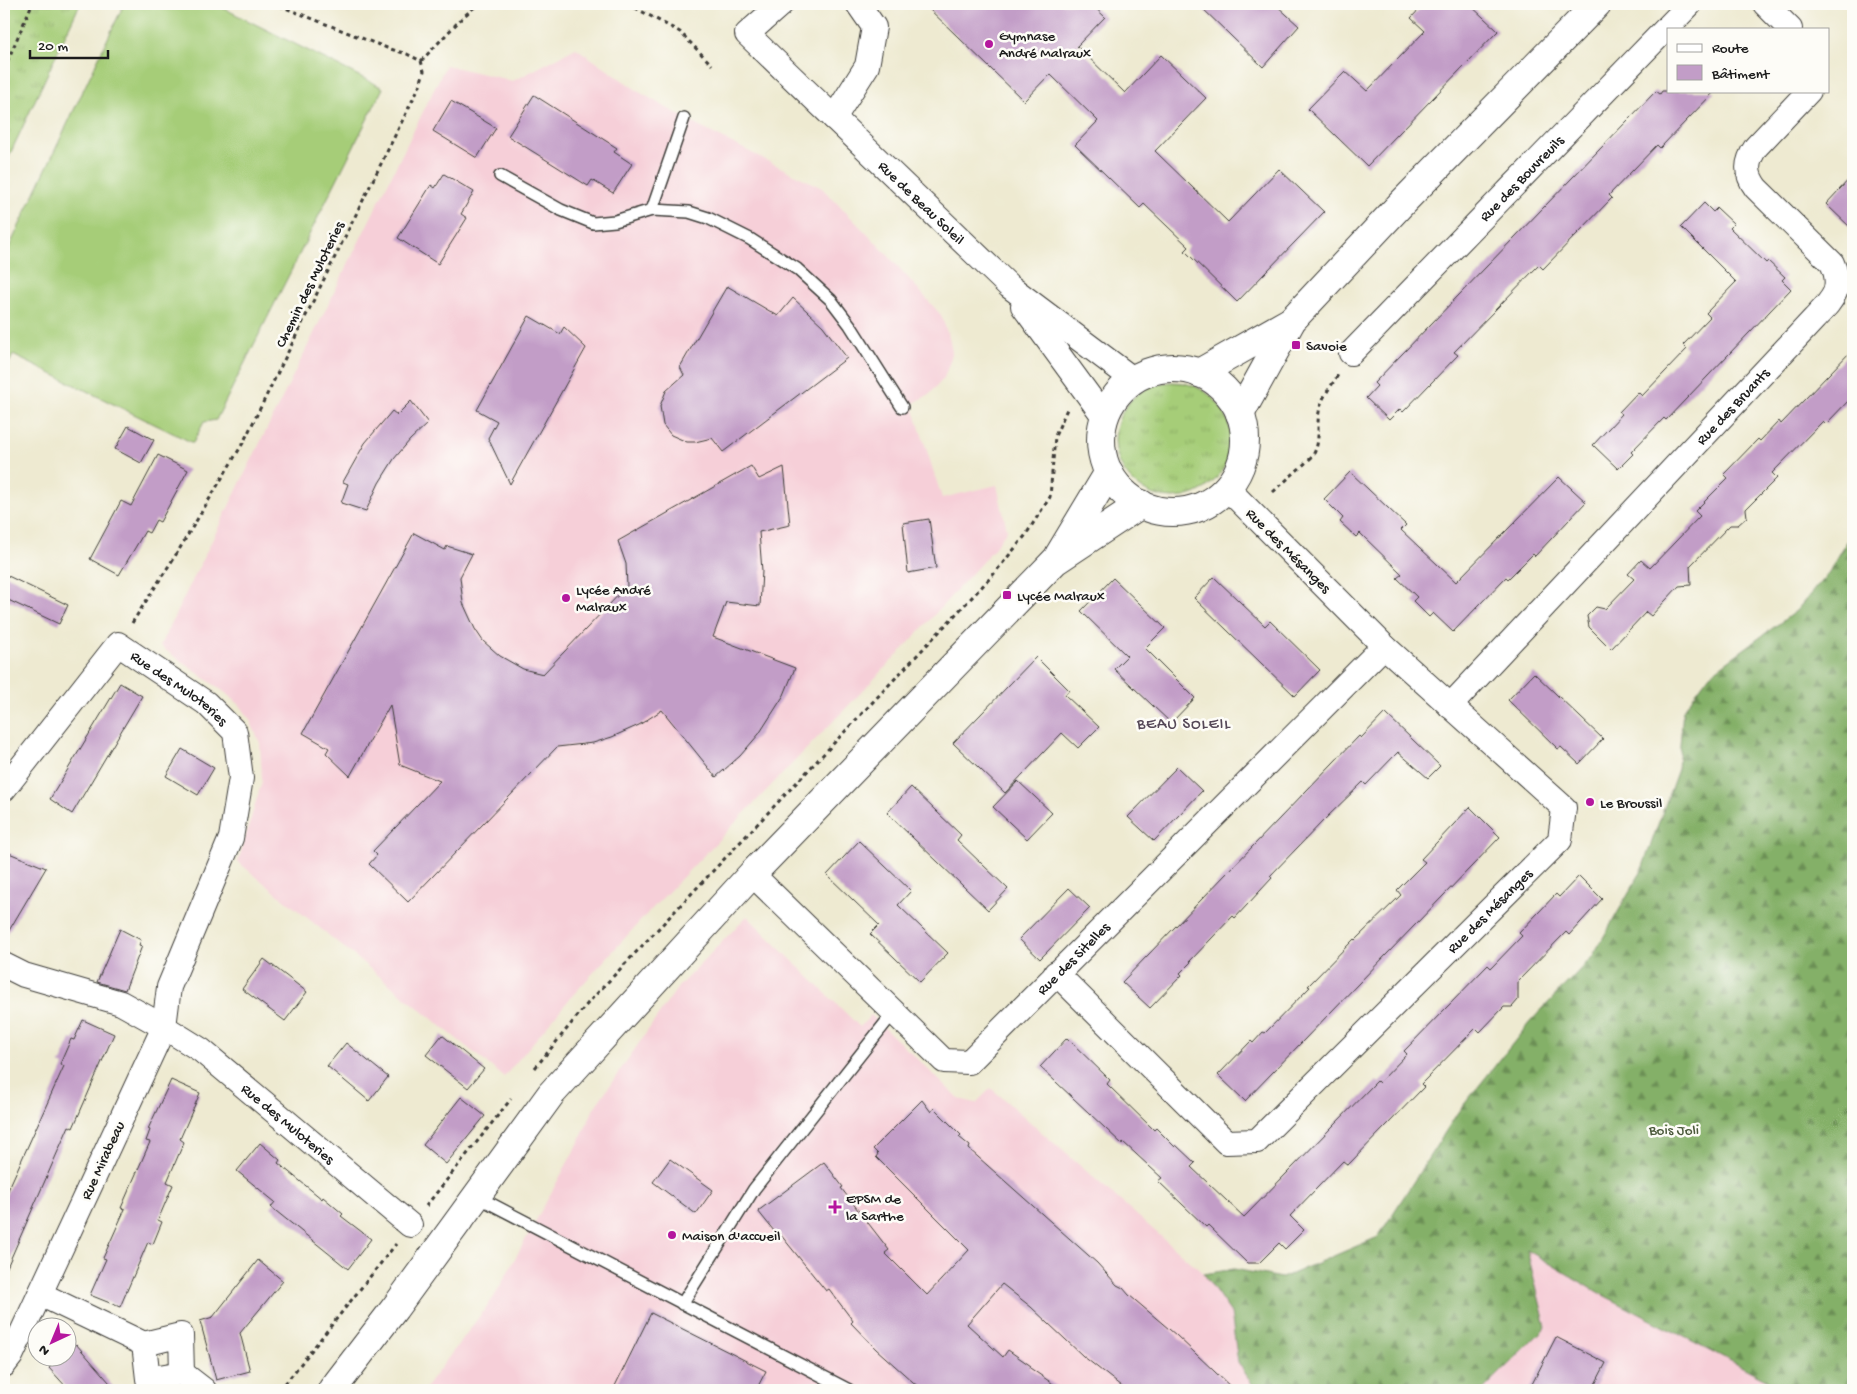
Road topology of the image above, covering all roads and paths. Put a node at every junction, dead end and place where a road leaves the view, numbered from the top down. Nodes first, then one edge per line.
1 (32, 4) edge
2 (276, 4) edge
3 (478, 4) edge
4 (628, 4) edge
5 (782, 4) edge
6 (858, 4) edge
7 (1597, 4) edge
8 (1690, 4) edge
9 (1765, 4) edge
10 (1844, 4) edge
11 (1853, 13) edge
12 (1789, 28) edge
13 (421, 61) junction
14 (712, 65) dead end
15 (4, 69) edge
16 (1808, 92) edge
17 (684, 118) dead end
18 (834, 118) junction
19 (500, 176) dead end
20 (652, 210) junction
21 (1845, 283) edge
22 (1009, 286) junction
23 (1292, 320) junction
24 (1351, 353) joint
25 (1199, 374) junction
26 (1134, 380) junction
27 (902, 407) dead end
28 (1240, 414) junction
29 (1105, 418) junction
30 (1109, 472) junction
31 (1227, 488) junction
32 (1273, 492) dead end
33 (1140, 504) junction
34 (1055, 561) junction
35 (118, 644) junction
36 (1384, 646) junction
37 (1450, 706) junction
38 (4, 789) edge
39 (752, 874) junction
40 (4, 965) edge
41 (1056, 973) junction
42 (894, 1012) junction
43 (164, 1027) junction
44 (475, 1196) junction
45 (410, 1225) dead end
46 (40, 1294) junction
47 (682, 1304) junction
48 (144, 1344) junction
49 (4, 1366) edge
50 (182, 1373) junction
51 (204, 1390) edge
52 (332, 1390) edge
53 (849, 1390) edge

1 - 15 path
2 - 13 path
3 - 13 path
4 - 14 path
5 - 18 street, Rue de Beau Soleil
6 - 18 street
7 - 23 street
8 - 24 street, Rue des Bouvreuils
9 - 12 street
10 - 11 path
13 - 35 path, Chemin des Muloteries
16 - 21 street, Rue des Bruants
17 - 20 lane
18 - 22 street, Rue de Beau Soleil
19 - 20 lane
20 - 27 lane
21 - 37 street, Rue des Bruants
22 - 26 street, Rue de Beau Soleil
22 - 29 street, Rue de Beau Soleil
23 - 25 street
23 - 28 street
24 - 32 path
25 - 26 street
25 - 28 street
26 - 29 street
28 - 31 street
29 - 30 street
30 - 33 street
30 - 34 street
31 - 33 street
31 - 36 street, Rue des Mésanges
33 - 34 street
34 - 39 street
35 - 38 street, Rue des Muloteries
35 - 43 street, Rue des Muloteries
36 - 37 street, Rue des Mésanges
36 - 41 street, Rue des Sitelles
37 - 41 street, Rue des Mésanges
39 - 42 street, Rue des Sitelles
39 - 44 street
40 - 43 street, Rue des Muloteries
41 - 42 street, Rue des Sitelles
42 - 47 lane
43 - 45 street, Rue des Muloteries
43 - 46 street, Rue Mirabeau
44 - 47 lane
44 - 52 street
46 - 48 street
46 - 49 street, Rue Mirabeau
47 - 53 lane
48 - 50 street
48 - 50 street
50 - 51 street

